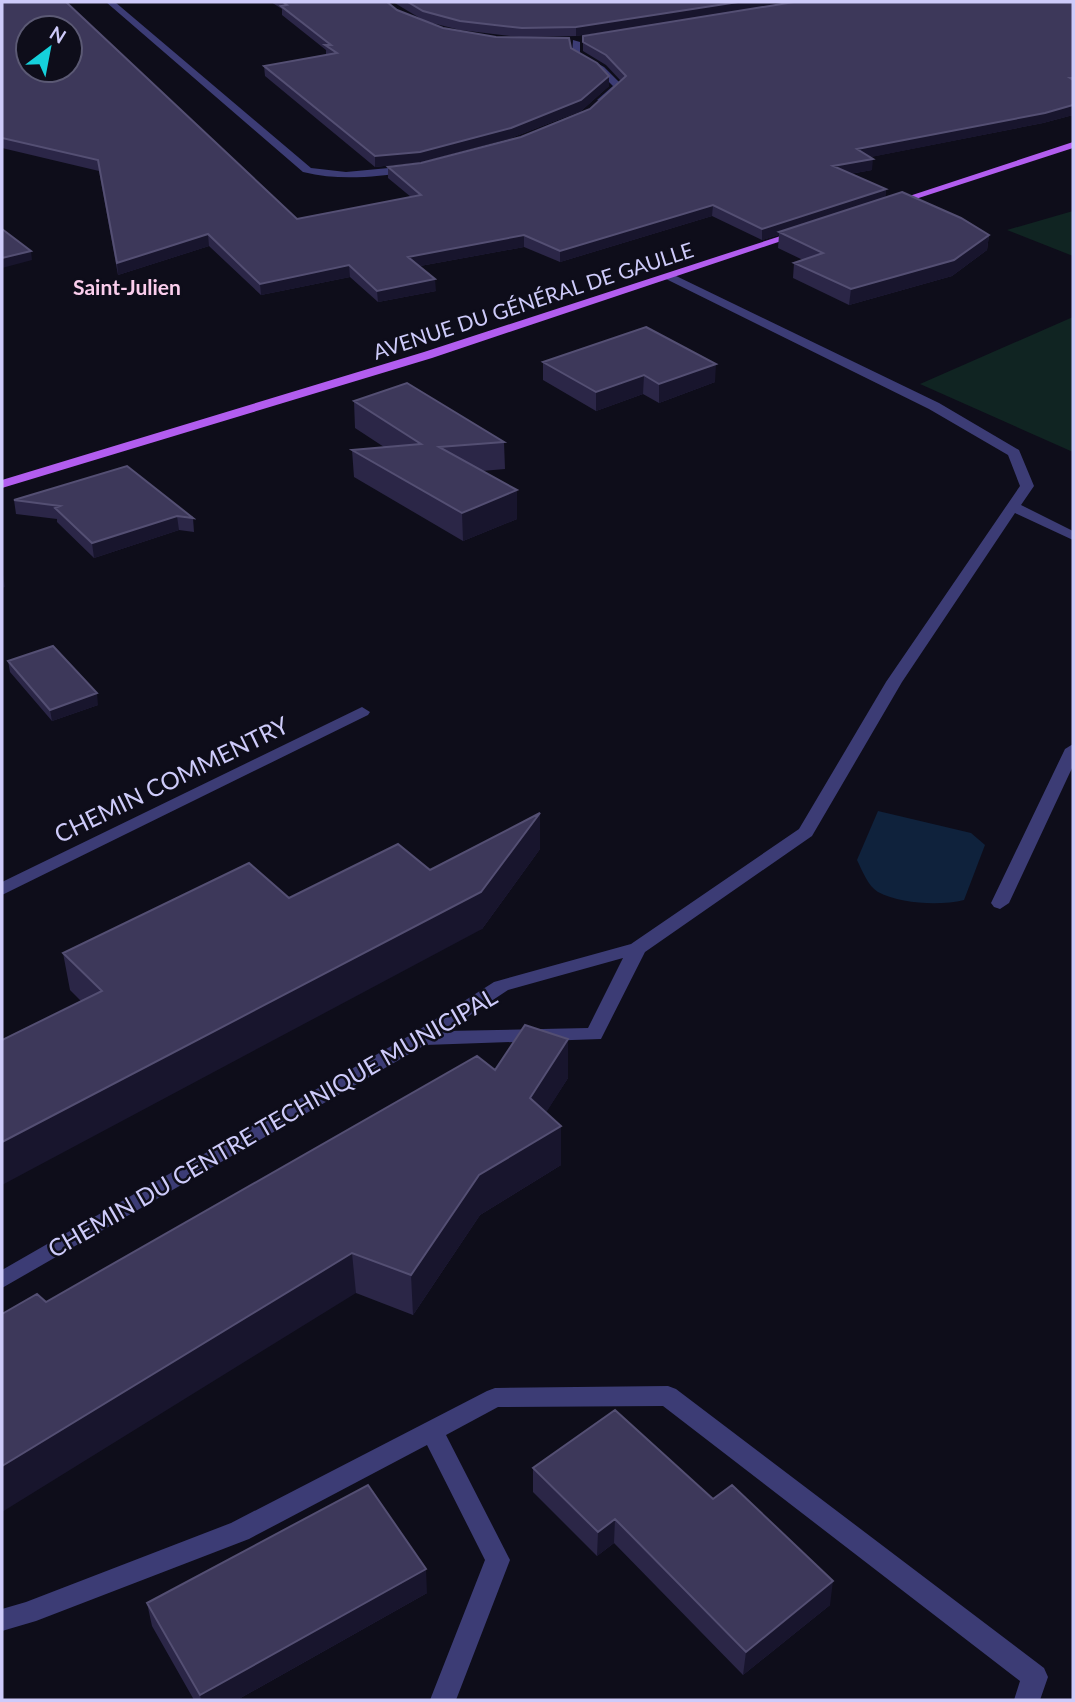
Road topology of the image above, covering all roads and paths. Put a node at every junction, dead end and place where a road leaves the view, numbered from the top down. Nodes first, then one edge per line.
1 (110, 2) edge
2 (590, 40) edge
3 (576, 42) junction
4 (563, 43) edge
5 (593, 107) edge
6 (1073, 145) edge
7 (421, 168) edge
8 (877, 208) edge
9 (812, 230) edge
10 (668, 276) junction
11 (2, 484) edge
12 (1013, 508) junction
13 (1073, 536) edge
14 (362, 712) dead end
15 (1073, 749) edge
16 (2, 889) edge
17 (1000, 903) dead end
18 (638, 948) junction
19 (421, 1038) junction
20 (2, 1280) edge
21 (432, 1431) junction
22 (2, 1620) edge
23 (443, 1700) edge
24 (1027, 1700) edge

1 - 7 street
2 - 3 street
3 - 4 street
3 - 5 street
6 - 8 main road
9 - 10 main road, AVENUE DU GÉNÉRAL DE GAULLE
10 - 11 main road, AVENUE DU GÉNÉRAL DE GAULLE
10 - 12 street, CHEMIN DU CENTRE TECHNIQUE MUNICIPAL
12 - 13 street
12 - 18 street, CHEMIN DU CENTRE TECHNIQUE MUNICIPAL
14 - 16 street, CHEMIN COMMENTRY
15 - 17 street
18 - 19 street, CHEMIN DU CENTRE TECHNIQUE MUNICIPAL
18 - 19 street
19 - 20 street, CHEMIN DU CENTRE TECHNIQUE MUNICIPAL
21 - 22 street
21 - 23 street
21 - 24 street

